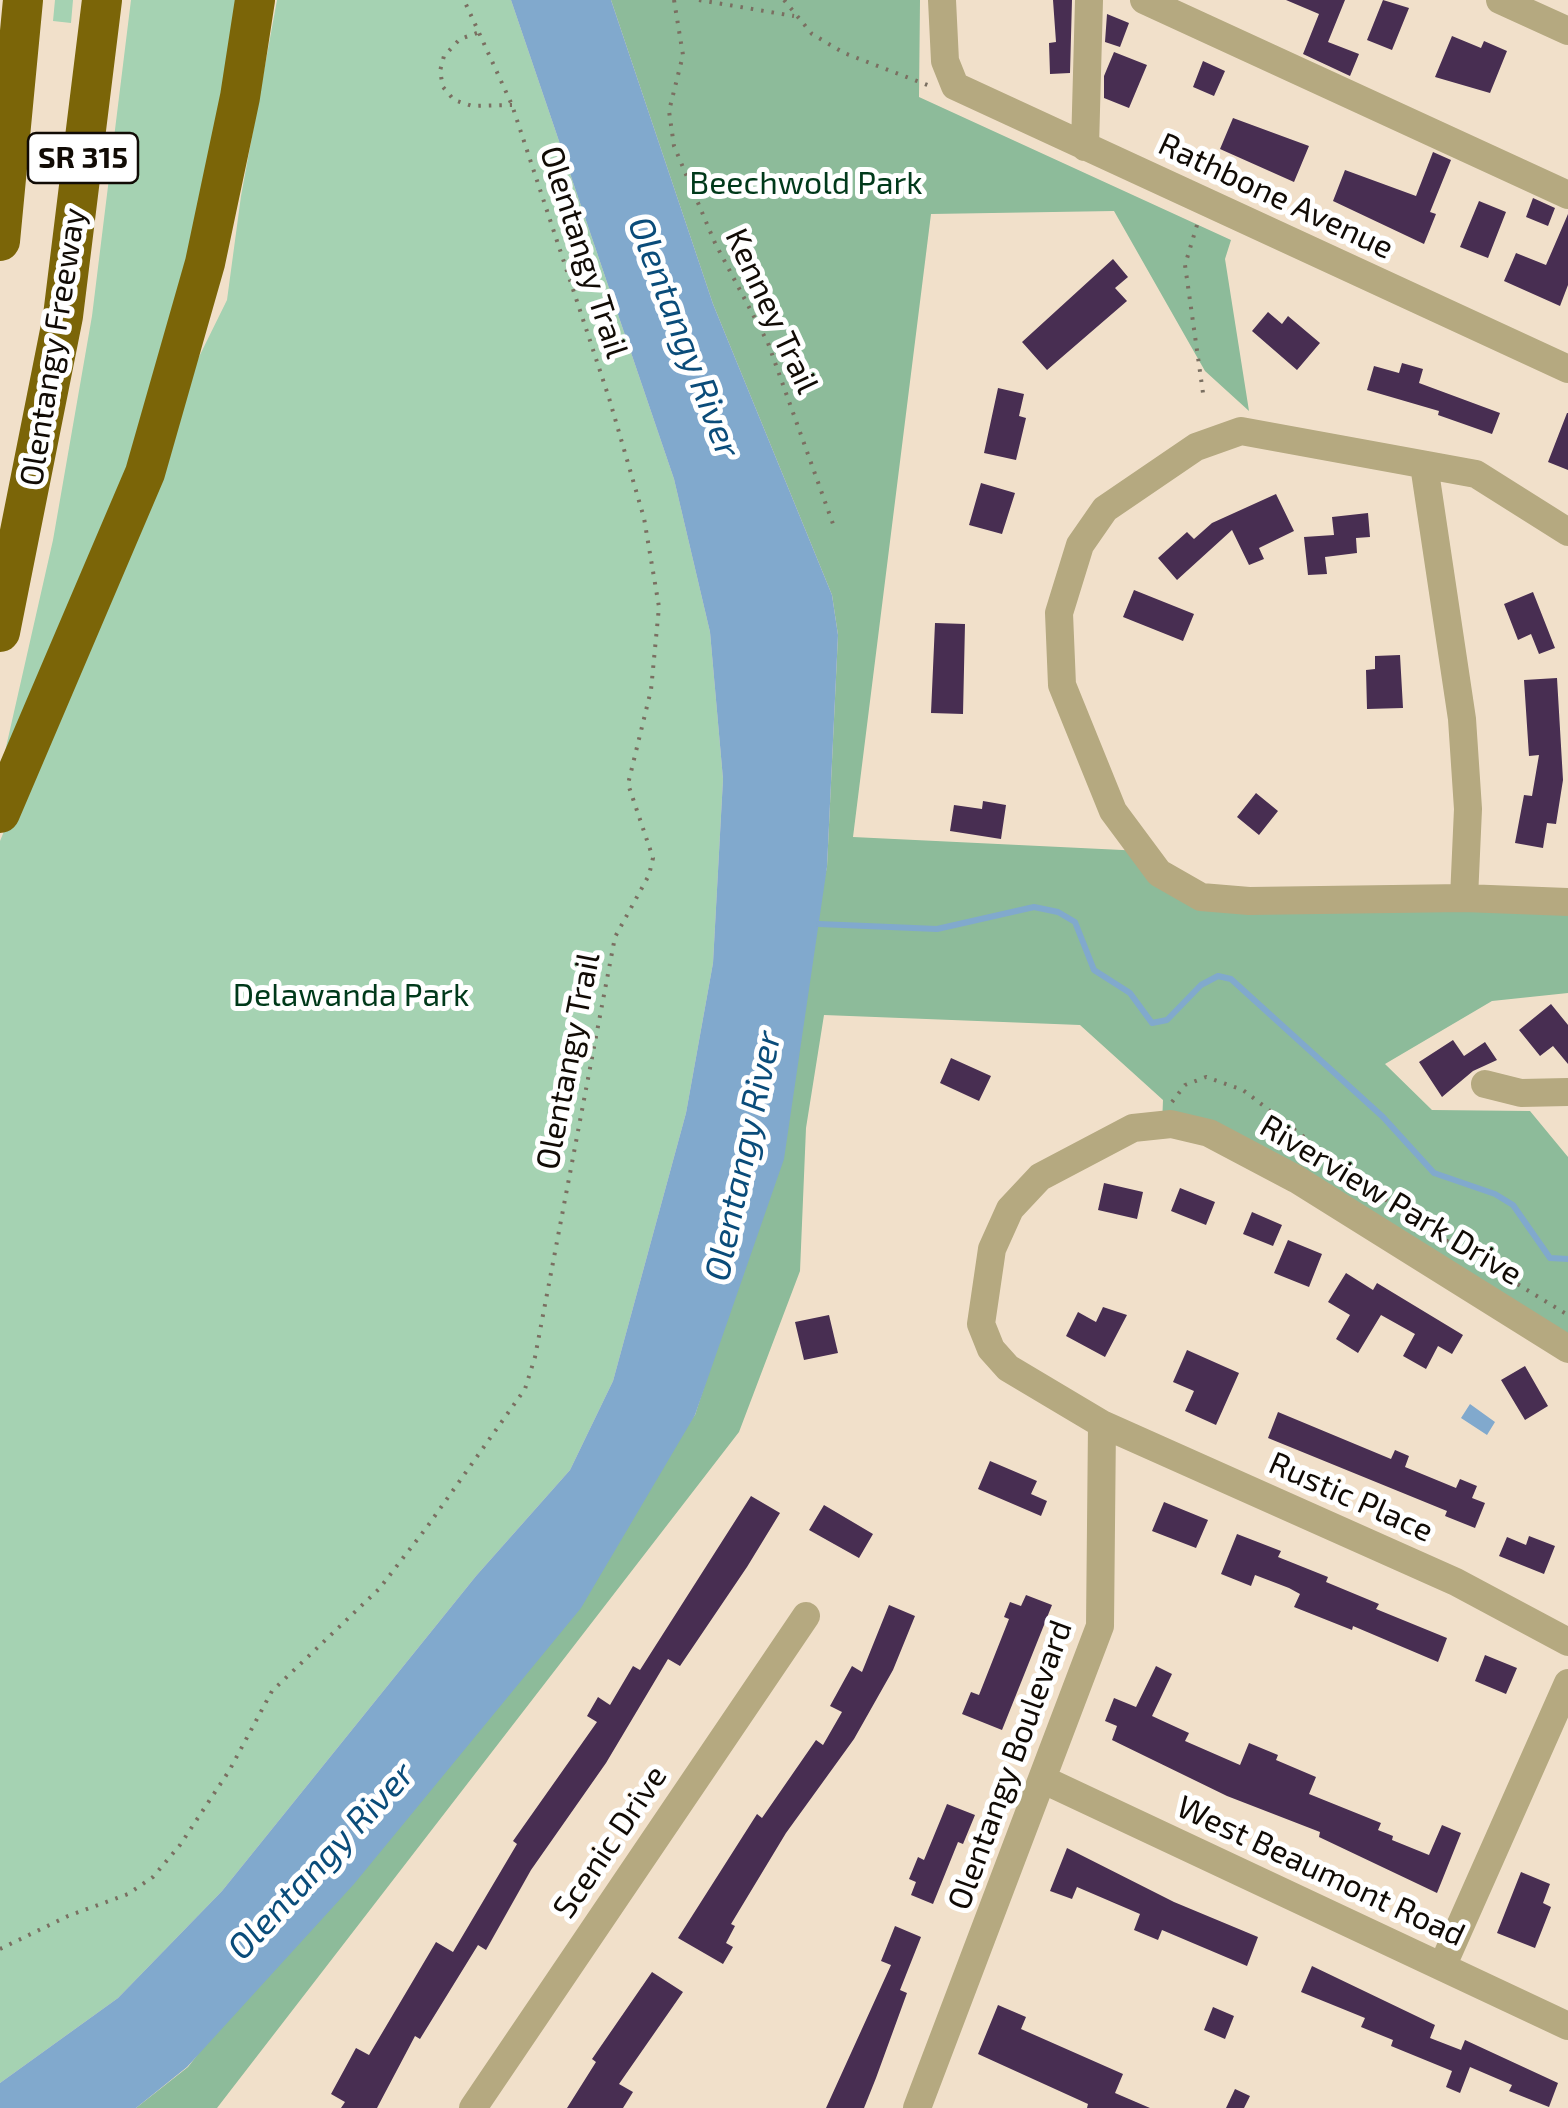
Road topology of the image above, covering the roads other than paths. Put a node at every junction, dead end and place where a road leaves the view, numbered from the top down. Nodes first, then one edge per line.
1 (23, 0) edge
2 (102, 0) edge
3 (255, 0) edge
4 (942, 0) edge
5 (1089, 0) edge
6 (1144, 0) edge
7 (1500, 0) edge
8 (1568, 31) edge
9 (1086, 147) junction
10 (1568, 196) edge
11 (0, 241) edge
12 (1568, 370) edge
13 (1424, 465) junction
14 (1568, 532) edge
15 (0, 632) edge
16 (0, 813) edge
17 (1464, 898) junction
18 (1568, 902) edge
19 (1485, 1084) dead end
20 (1568, 1092) edge
21 (1568, 1348) edge
22 (1102, 1424) junction
23 (806, 1616) dead end
24 (1568, 1642) edge
25 (1568, 1682) edge
26 (1044, 1780) junction
27 (1442, 1967) junction
28 (1568, 2026) edge
29 (927, 2105) edge
30 (473, 2108) edge

1 - 11 highway, SR 315
2 - 15 highway, Olentangy Freeway / SR 315
3 - 16 highway
4 - 9 street, Rathbone Avenue
5 - 9 street
6 - 10 street
7 - 8 street
9 - 12 street, Rathbone Avenue
13 - 14 street
13 - 17 street
13 - 17 street
17 - 18 street
19 - 20 street
21 - 22 street, Riverview Park Drive
22 - 24 street, Rustic Place
22 - 26 street, Olentangy Boulevard
23 - 30 street, Scenic Drive
25 - 27 street
26 - 27 street, West Beaumont Road
26 - 29 street, Olentangy Boulevard
27 - 28 street, West Beaumont Road

